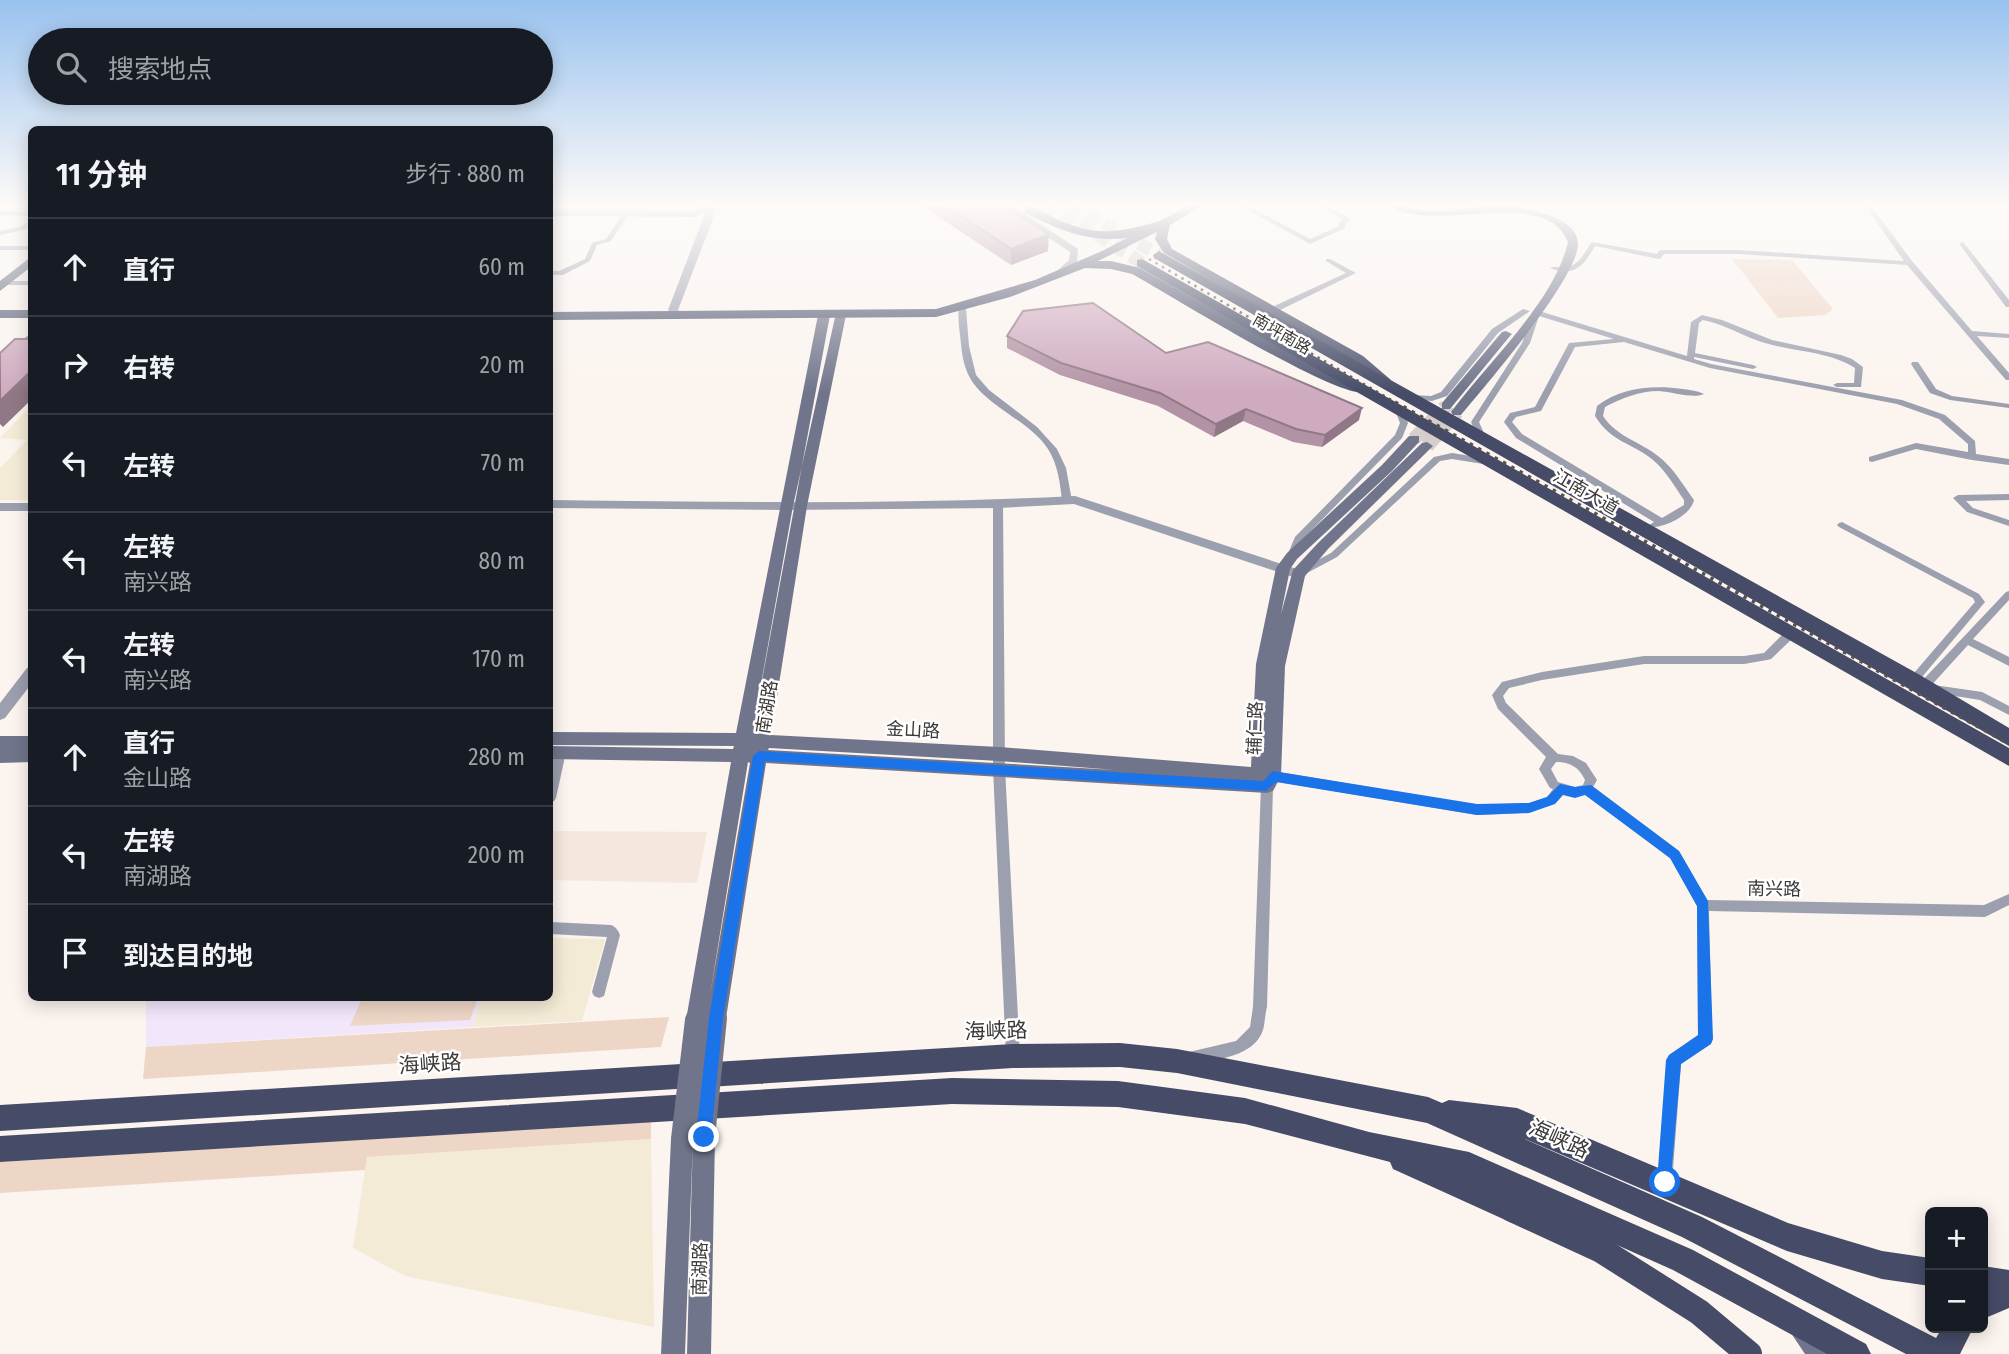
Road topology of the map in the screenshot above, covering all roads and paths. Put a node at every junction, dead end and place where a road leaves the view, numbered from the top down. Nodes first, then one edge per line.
1 (23, 266) edge
2 (575, 266) edge
3 (682, 266) edge
4 (690, 266) edge
5 (1069, 266) edge
6 (1078, 266) edge
7 (1102, 266) edge
8 (1166, 266) tunnel mouth
9 (1168, 266) tunnel mouth
10 (1173, 266) tunnel mouth
11 (1339, 266) edge
12 (1560, 266) edge
13 (1579, 266) edge
14 (1912, 266) edge
15 (1979, 266) edge
16 (1558, 269) junction
17 (1065, 271) junction
18 (553, 273) edge
19 (28, 283) edge
20 (2, 284) edge
21 (2009, 305) edge
22 (962, 308) junction
23 (1273, 310) junction
24 (1531, 312) junction
25 (0, 314) edge
26 (28, 314) edge
27 (654, 315) junction
28 (677, 315) junction
29 (832, 315) junction
30 (553, 316) edge
31 (1970, 333) junction
32 (2009, 336) edge
33 (28, 339) edge
34 (1627, 341) junction
35 (1690, 357) junction
36 (0, 364) edge
37 (1915, 364) dead end
38 (2009, 378) edge
39 (1700, 394) dead end
40 (1398, 397) junction
41 (2009, 405) edge
42 (1446, 406) tunnel mouth
43 (1457, 412) tunnel mouth
44 (1484, 442) junction
45 (1972, 457) junction
46 (1872, 459) dead end
47 (2009, 462) edge
48 (1496, 464) junction
49 (2009, 497) edge
50 (1067, 501) junction
51 (553, 504) edge
52 (998, 504) junction
53 (28, 506) edge
54 (792, 506) junction
55 (0, 507) edge
56 (2009, 523) edge
57 (1842, 525) dead end
58 (1653, 526) junction
59 (1287, 562) junction
60 (1298, 574) junction
61 (2009, 594) edge
62 (1790, 634) junction
63 (1966, 640) junction
64 (2009, 662) edge
65 (28, 678) edge
66 (1921, 685) junction
67 (2009, 712) edge
68 (0, 714) edge
69 (553, 738) edge
70 (2009, 738) edge
71 (0, 743) edge
72 (28, 743) edge
73 (740, 748) junction
74 (760, 749) junction
75 (555, 752) edge
76 (28, 755) edge
77 (0, 756) edge
78 (1555, 758) junction
79 (2009, 758) edge
80 (999, 761) junction
81 (553, 770) edge
82 (1266, 779) junction
83 (1560, 789) junction
84 (1587, 789) junction
85 (2009, 899) edge
86 (1703, 905) junction
87 (553, 928) edge
88 (599, 992) dead end
89 (706, 1019) junction
90 (1013, 1056) junction
91 (1177, 1061) junction
92 (1428, 1110) junction
93 (0, 1118) edge
94 (693, 1138) junction
95 (1369, 1145) junction
96 (0, 1149) edge
97 (1665, 1182) junction
98 (1925, 1271) edge
99 (1988, 1281) edge
100 (2009, 1284) edge
101 (2009, 1293) edge
102 (1988, 1303) edge
103 (1791, 1317) junction
104 (1955, 1333) edge
105 (674, 1354) edge
106 (699, 1354) edge
107 (1749, 1354) edge
108 (1819, 1354) edge
109 (1856, 1354) edge
110 (1936, 1354) edge
111 (1944, 1354) edge

1 - 20 main road
2 - 18 street
3 - 27 street
4 - 28 street
5 - 17 street
6 - 17 main road
7 - 17 main road, 南坪南路
8 - 40 highway, 江南大道
9 - 40 highway, 江南大道
10 - 23 main road, 南坪南路
11 - 23 street
12 - 16 main road
13 - 16 street
14 - 31 street
15 - 21 street
16 - 24 main road
17 - 22 main road
19 - 20 street
22 - 29 main road
22 - 50 street
23 - 40 main road, 南坪南路
24 - 34 street
24 - 40 street
24 - 42 main road
24 - 43 main road
24 - 44 street
25 - 26 main road
27 - 28 main road
27 - 30 main road
28 - 29 main road
29 - 54 main road
31 - 32 street
31 - 38 street
33 - 36 street
34 - 35 street
34 - 58 street
35 - 35 street
35 - 45 street
37 - 41 street
39 - 58 street
40 - 44 highway, 江南大道
40 - 48 highway, 江南大道
40 - 59 street
44 - 58 highway, 江南大道
45 - 46 street
45 - 47 street
48 - 60 street
48 - 62 highway, 江南大道
49 - 56 street
50 - 52 street
50 - 59 street
51 - 54 street
52 - 54 street
52 - 80 street
53 - 55 street
54 - 73 main road
54 - 74 main road, 南湖路
57 - 66 street
58 - 66 highway, 江南大道
59 - 60 street
59 - 60 main road, 辅仁路
59 - 82 main road, 辅仁路
60 - 82 main road, 辅仁路
61 - 63 street
62 - 78 street
62 - 79 highway, 江南大道
63 - 64 street
63 - 66 street
65 - 68 street
66 - 67 street
66 - 70 highway, 江南大道
69 - 73 main road, 金山路
71 - 72 main road
73 - 74 main road, 金山路
73 - 75 main road, 金山路
73 - 89 main road
74 - 80 main road, 金山路
74 - 89 main road, 南湖路
75 - 81 street
76 - 77 main road
78 - 83 street
78 - 84 street
80 - 82 main road, 金山路
80 - 90 street
82 - 83 street
82 - 91 street
83 - 84 street
84 - 86 street
85 - 86 street, 南兴路
86 - 97 street
87 - 88 street
89 - 94 main road, bridge
90 - 91 highway, 海峡路
90 - 93 highway, 海峡路
91 - 92 highway, 海峡路
92 - 97 highway
92 - 110 highway, 海峡路
94 - 105 main road, 南湖路
94 - 106 main road, 南湖路
95 - 96 highway
95 - 103 highway
95 - 107 highway, bridge
97 - 98 highway
99 - 100 highway
101 - 102 highway
103 - 108 main road
103 - 109 highway
104 - 111 highway

